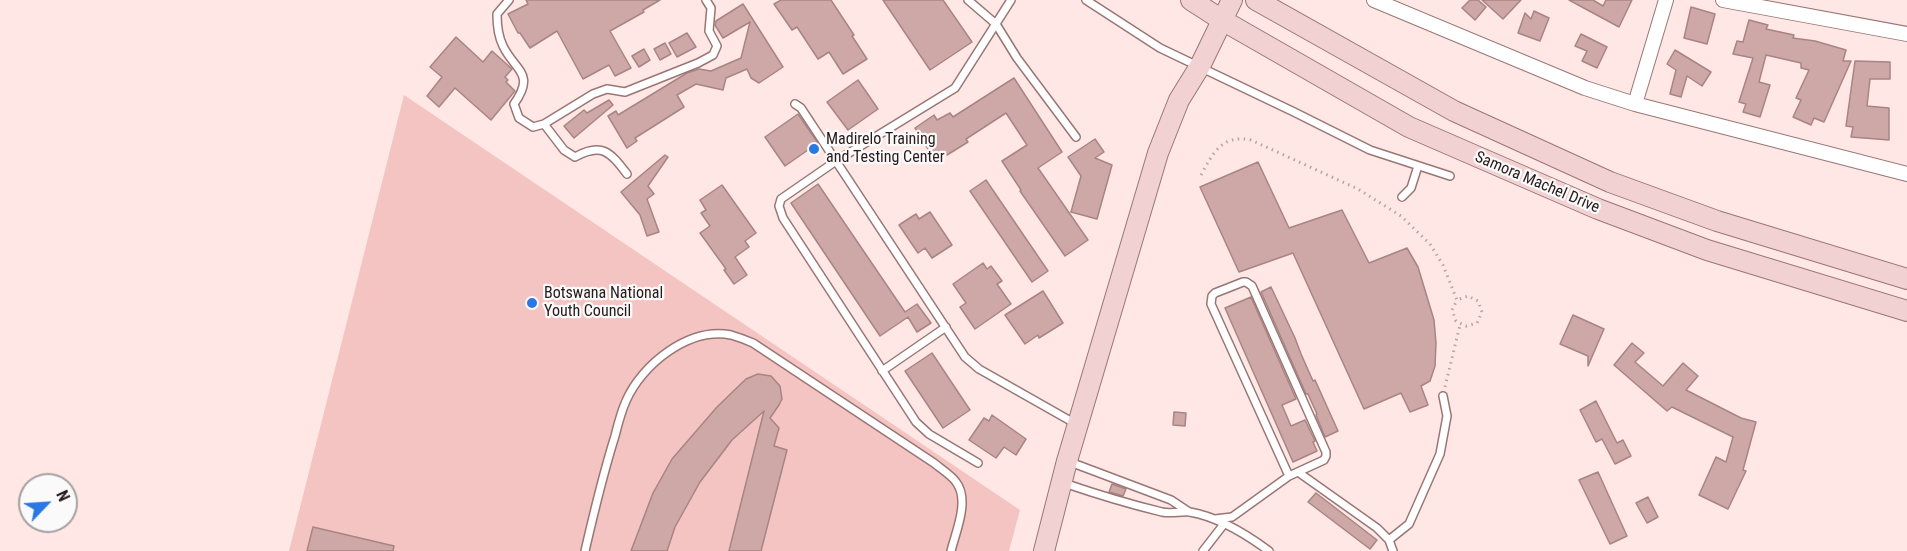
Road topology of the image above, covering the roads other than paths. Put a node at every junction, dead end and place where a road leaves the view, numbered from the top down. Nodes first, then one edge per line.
1 (509, 0) edge
2 (706, 0) edge
3 (968, 0) edge
4 (1011, 0) edge
5 (1086, 0) edge
6 (1191, 0) edge
7 (1232, 0) edge
8 (1256, 0) edge
9 (1374, 0) edge
10 (1666, 0) edge
11 (1724, 0) edge
12 (1222, 20) junction
13 (996, 24) junction
14 (1907, 34) edge
15 (1200, 66) junction
16 (795, 104) dead end
17 (1635, 104) junction
18 (544, 124) junction
19 (1076, 137) dead end
20 (836, 161) junction
21 (1418, 166) junction
22 (627, 174) dead end
23 (1907, 174) edge
24 (1450, 176) dead end
25 (1402, 197) dead end
26 (1907, 279) edge
27 (1898, 308) edge
28 (1907, 322) edge
29 (946, 327) junction
30 (882, 371) junction
31 (1443, 396) road end
32 (1078, 426) junction
33 (1067, 461) junction
34 (978, 463) dead end
35 (1298, 472) junction
36 (1289, 476) junction
37 (1061, 482) junction
38 (1189, 512) junction
39 (1215, 519) junction
40 (1224, 524) junction
41 (1389, 540) junction
42 (585, 551) edge
43 (951, 551) edge
44 (1044, 551) edge
45 (1203, 551) edge
46 (1269, 551) edge
47 (1393, 551) edge

1 - 18 lane
2 - 18 lane
3 - 13 lane
4 - 13 lane
5 - 15 lane
6 - 12 main road, Samora Machel Drive
7 - 12 main road
8 - 26 main road, Samora Machel Drive
9 - 17 street
10 - 17 street
11 - 14 street
12 - 15 main road
12 - 27 main road, Samora Machel Drive
13 - 19 lane
13 - 20 lane
15 - 21 lane
15 - 32 main road
16 - 20 lane
17 - 23 street
18 - 22 lane
20 - 29 lane
20 - 30 lane
21 - 24 lane
21 - 25 lane
27 - 28 main road
29 - 30 lane
29 - 32 lane
30 - 34 lane
31 - 41 lane
32 - 33 main road
33 - 37 main road
33 - 38 lane
35 - 36 lane
35 - 36 lane
35 - 41 lane
36 - 39 lane
37 - 38 lane
37 - 44 main road
38 - 39 lane
39 - 40 lane
40 - 45 lane
40 - 46 lane
41 - 47 lane
42 - 43 lane

